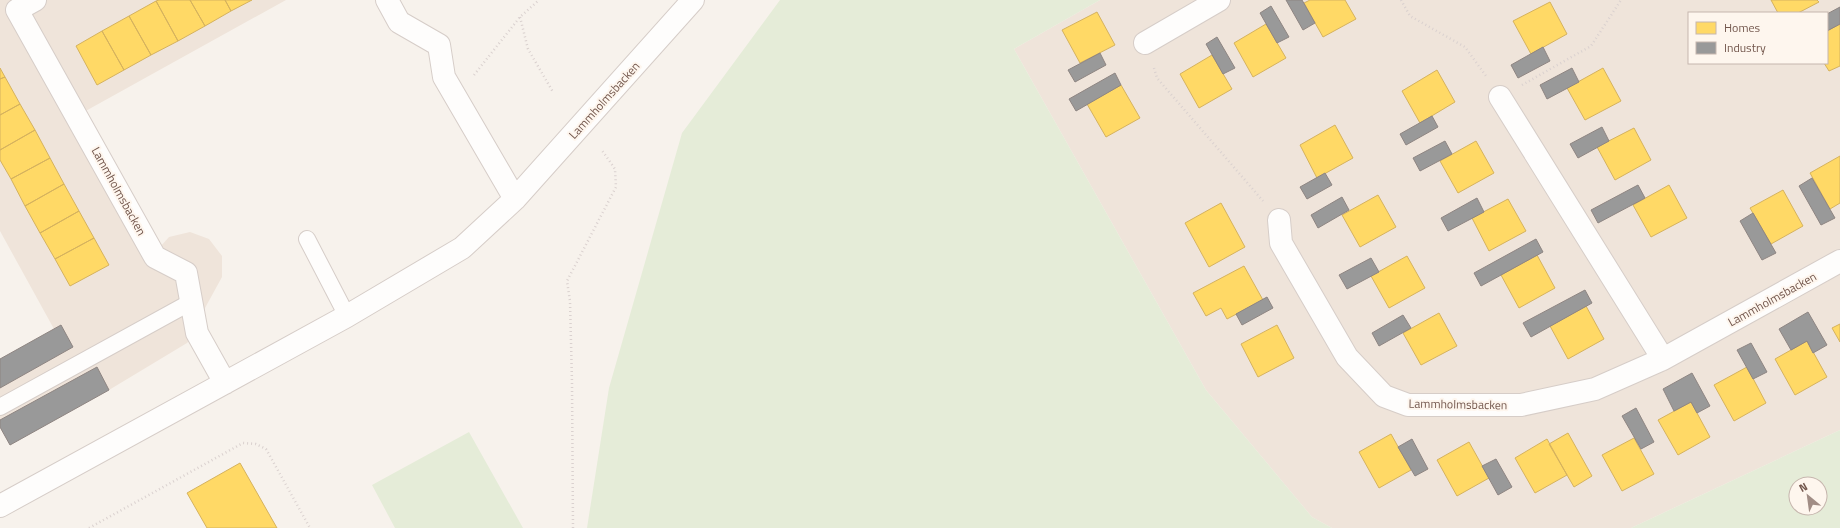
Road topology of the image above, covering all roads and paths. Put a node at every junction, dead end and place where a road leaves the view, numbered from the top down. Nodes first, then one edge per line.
1 (35, 0) edge
2 (387, 0) edge
3 (539, 0) edge
4 (693, 0) edge
5 (1219, 0) edge
6 (1401, 0) edge
7 (1622, 0) edge
8 (520, 17) junction
9 (1145, 43) joint
10 (553, 92) dead end
11 (1500, 97) junction
12 (456, 98) junction
13 (601, 149) dead end
14 (515, 199) junction
15 (1278, 220) joint
16 (307, 240) dead end
17 (1840, 261) edge
18 (191, 302) junction
19 (347, 316) junction
20 (1663, 360) junction
21 (225, 384) junction
22 (0, 407) edge
23 (0, 506) edge
24 (89, 528) edge
25 (310, 528) edge
26 (573, 528) edge

1 - 18 street, Lammholmsbacken
2 - 12 street
3 - 8 path
4 - 14 street, Lammholmsbacken
5 - 9 street
6 - 11 path
7 - 11 path
8 - 10 path
8 - 12 path
9 - 15 path
11 - 20 street
12 - 14 street
13 - 26 path
14 - 19 street, Lammholmsbacken
15 - 20 street, Lammholmsbacken
16 - 19 lane
17 - 20 street, Lammholmsbacken
18 - 21 street, Lammholmsbacken
18 - 22 lane
19 - 21 street, Lammholmsbacken
21 - 23 street, Lammholmsbacken
24 - 25 path

